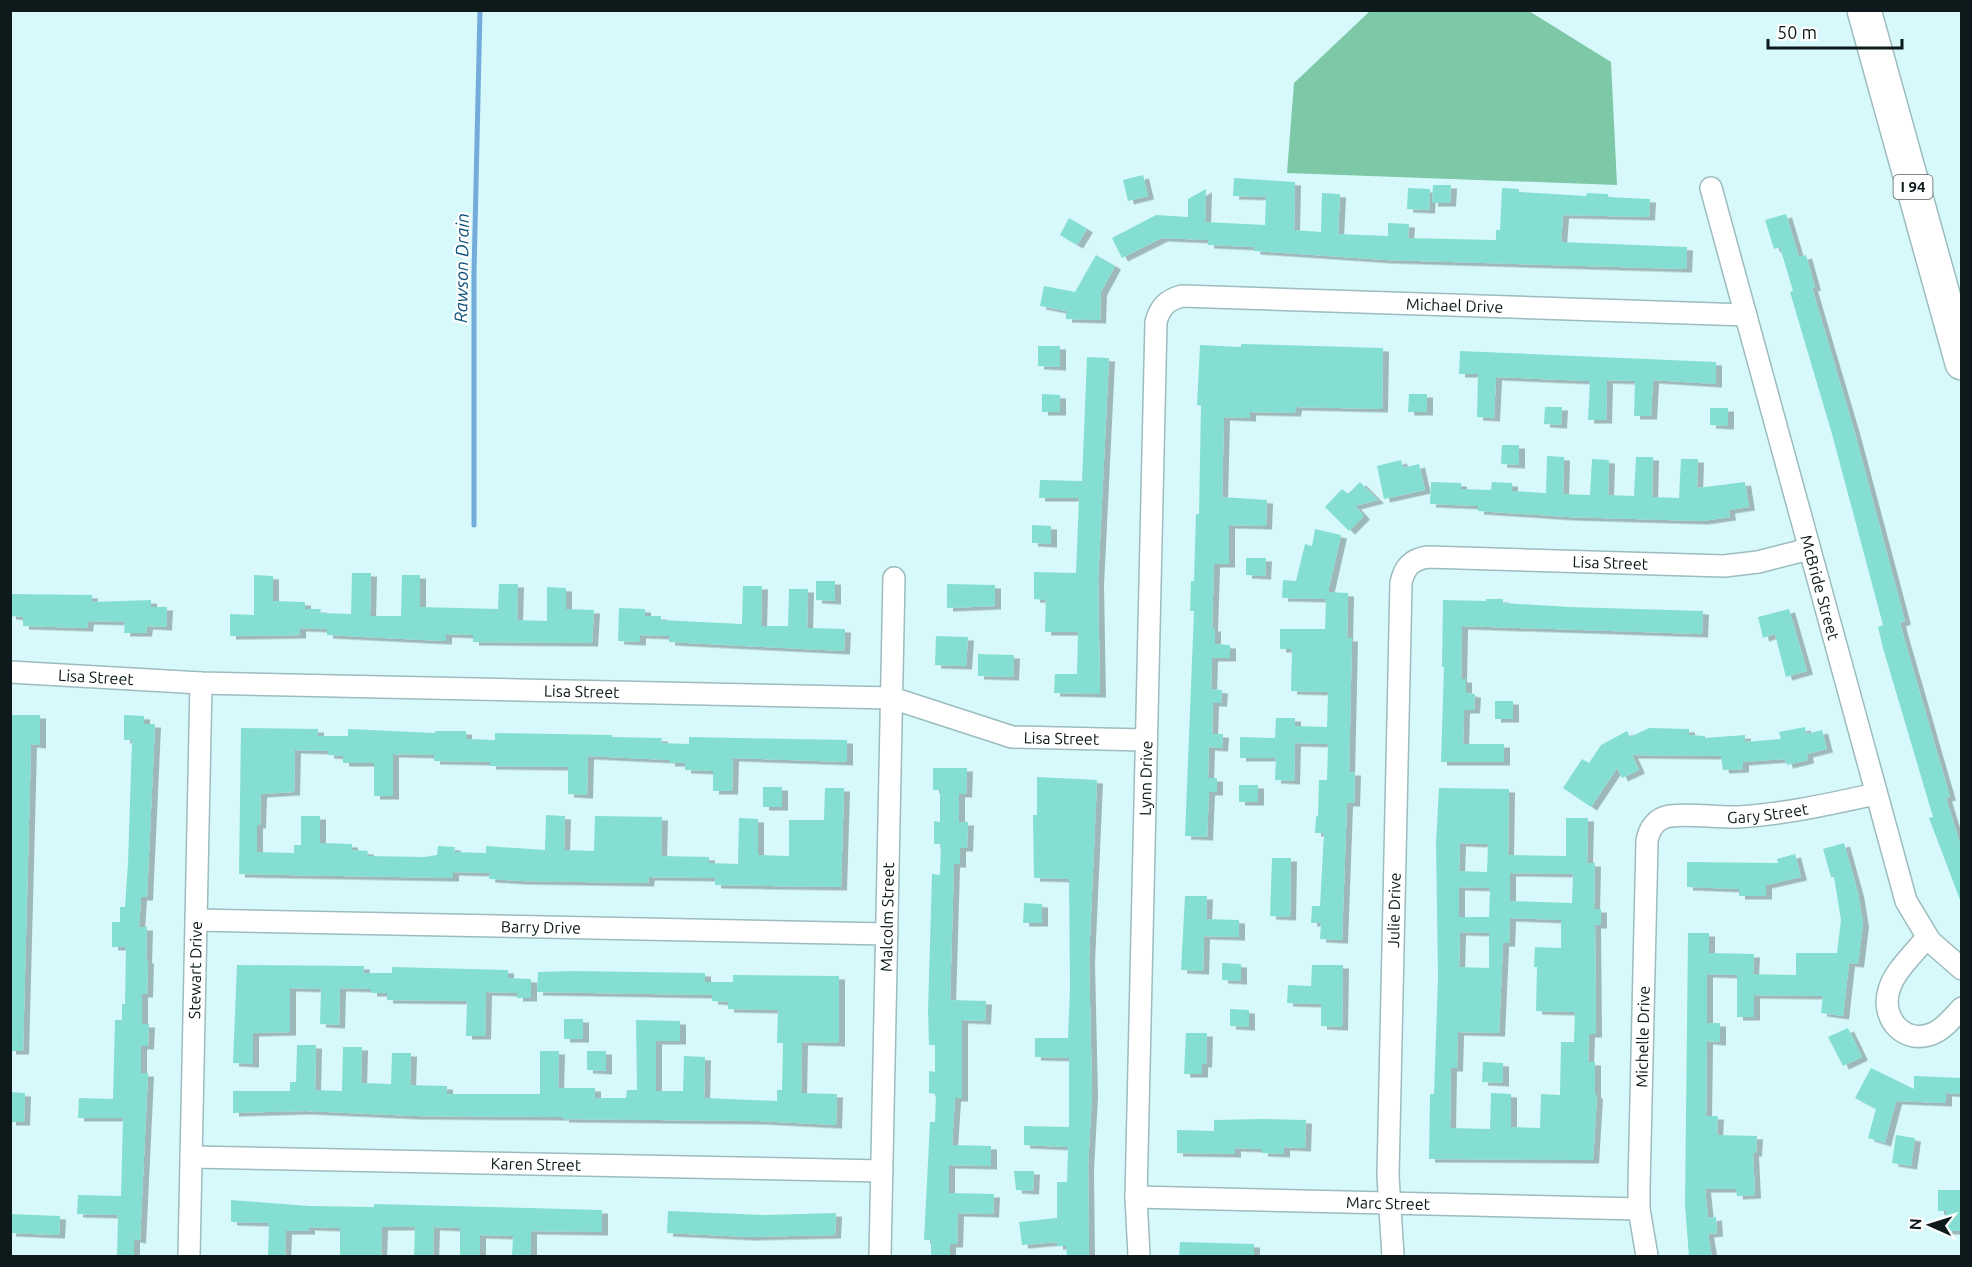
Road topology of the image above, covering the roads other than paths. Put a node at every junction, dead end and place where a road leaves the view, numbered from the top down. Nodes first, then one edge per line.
1 (1864, 10) edge
2 (1711, 189) dead end
3 (1166, 302) joint
4 (1746, 315) junction
5 (1962, 363) edge
6 (1809, 549) junction
7 (1410, 565) joint
8 (894, 578) dead end
9 (10, 672) edge
10 (201, 683) junction
11 (892, 698) junction
12 (1145, 740) junction
13 (1876, 794) junction
14 (1659, 820) joint
15 (196, 920) junction
16 (887, 934) junction
17 (1927, 937) junction
18 (1962, 969) edge
19 (1962, 1008) edge
20 (191, 1157) junction
21 (882, 1171) junction
22 (1136, 1197) junction
23 (1388, 1203) junction
24 (1639, 1209) junction
25 (189, 1257) edge
26 (880, 1257) edge
27 (1139, 1257) edge
28 (1392, 1257) edge
29 (1647, 1257) edge

1 - 5 highway, I 94
2 - 4 street, McBride Street
3 - 4 street, Michael Drive
3 - 12 street, Lynn Drive
4 - 6 street, McBride Street
6 - 7 street, Lisa Street
6 - 13 street, McBride Street
7 - 23 street, Julie Drive
8 - 11 street, Malcolm Street
9 - 10 street, Lisa Street
10 - 11 street, Lisa Street
10 - 15 street, Stewart Drive
11 - 12 street, Lisa Street
11 - 16 street, Malcolm Street
12 - 22 street, Lynn Drive
13 - 14 street, Gary Street
13 - 17 street, McBride Street
14 - 24 street, Michelle Drive
15 - 16 street, Barry Drive
15 - 20 street, Stewart Drive
16 - 21 street, Malcolm Street
17 - 18 street, McBride Street
17 - 19 street
20 - 21 street, Karen Street
20 - 25 street, Stewart Drive
21 - 26 street, Malcolm Street
22 - 23 street, Marc Street
22 - 27 street, Lynn Drive
23 - 24 street, Marc Street
23 - 28 street, Julie Drive
24 - 29 street, Michelle Drive

